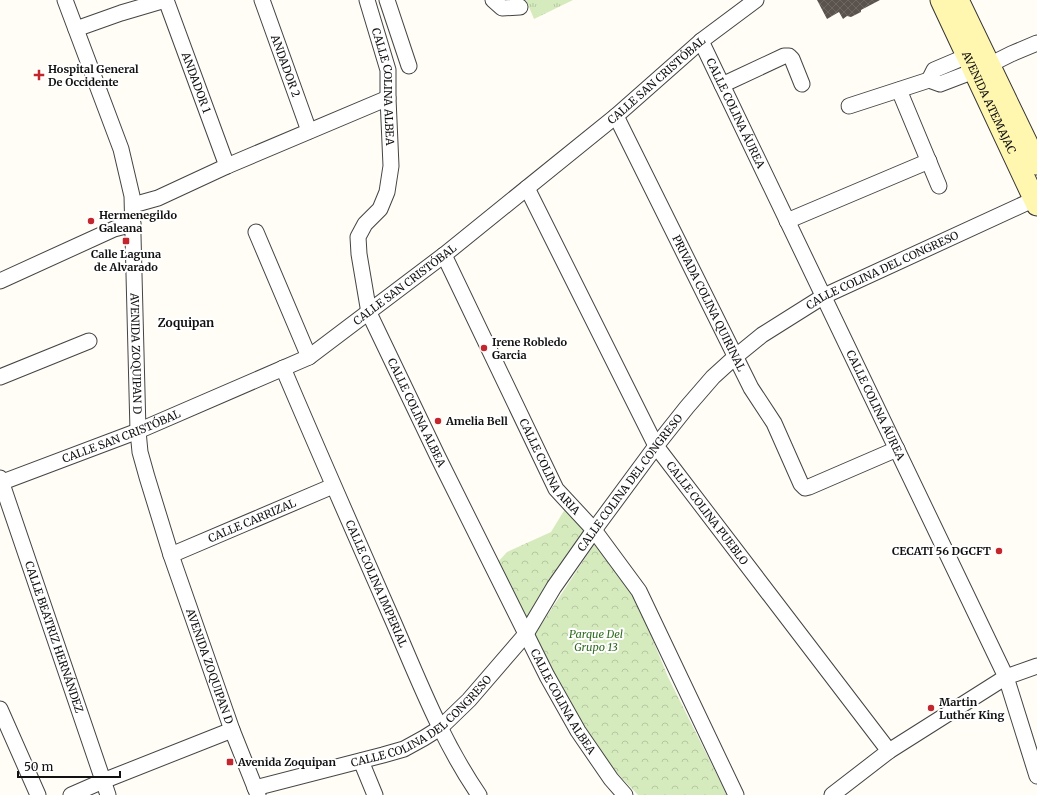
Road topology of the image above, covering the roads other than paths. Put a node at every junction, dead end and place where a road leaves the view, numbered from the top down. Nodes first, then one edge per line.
1 (65, 0) edge
2 (165, 0) edge
3 (262, 0) edge
4 (367, 0) edge
5 (387, 0) edge
6 (494, 0) edge
7 (756, 0) edge
8 (941, 0) edge
9 (958, 0) edge
10 (520, 7) dead end
11 (76, 29) junction
12 (701, 41) junction
13 (1037, 43) edge
14 (977, 64) junction
15 (409, 66) dead end
16 (802, 84) dead end
17 (722, 85) junction
18 (899, 90) junction
19 (388, 98) junction
20 (849, 106) dead end
21 (616, 116) junction
22 (309, 131) junction
23 (929, 161) junction
24 (1037, 162) edge
25 (227, 166) junction
26 (939, 186) dead end
27 (527, 188) junction
28 (1036, 201) edge
29 (133, 205) junction
30 (788, 221) junction
31 (133, 224) junction
32 (256, 232) dead end
33 (444, 255) junction
34 (0, 281) edge
35 (824, 296) junction
36 (369, 313) junction
37 (89, 340) dead end
38 (309, 357) junction
39 (735, 357) junction
40 (283, 368) junction
41 (0, 377) edge
42 (138, 431) junction
43 (656, 446) junction
44 (897, 449) junction
45 (0, 481) edge
46 (333, 486) junction
47 (594, 530) junction
48 (171, 555) junction
49 (526, 634) junction
50 (1037, 666) edge
51 (1006, 677) junction
52 (0, 709) edge
53 (440, 728) junction
54 (232, 730) junction
55 (889, 751) junction
56 (362, 761) junction
57 (1037, 776) edge
58 (106, 788) edge
59 (257, 792) edge
60 (38, 795) edge
61 (71, 795) edge
62 (375, 795) edge
63 (479, 795) edge
64 (625, 795) edge
65 (736, 795) edge
66 (832, 795) edge

1 - 11 street, AVENIDA ZOQUIPAN D
2 - 11 street
2 - 25 street, ANDADOR 1
3 - 22 street, ANDADOR 2
4 - 19 street, CALLE COLINA ALBEA
5 - 15 street
6 - 10 street
7 - 12 street, CALLE SAN CRISTÓBAL
8 - 14 main road, AVENIDA ATEMAJAC
9 - 14 main road, AVENIDA ATEMAJAC
11 - 29 street, AVENIDA ZOQUIPAN D
12 - 17 street, CALLE COLINA ÁUREA
12 - 21 street, CALLE SAN CRISTÓBAL
13 - 14 street
14 - 18 street
14 - 24 main road, AVENIDA ATEMAJAC
14 - 28 main road, AVENIDA ATEMAJAC
16 - 17 street
17 - 30 street, CALLE COLINA ÁUREA
18 - 20 street
18 - 23 street
19 - 22 street
19 - 36 street, CALLE COLINA ALBEA
21 - 27 street, CALLE SAN CRISTÓBAL
21 - 39 street, PRIVADA COLINA QUIRINAL
22 - 25 street
23 - 26 street
23 - 30 street
25 - 29 street
27 - 33 street, CALLE SAN CRISTÓBAL
27 - 43 street, CALLE COLINA PUEBLO
28 - 35 street, CALLE COLINA DEL CONGRESO
29 - 31 street, AVENIDA ZOQUIPAN D
30 - 35 street, CALLE COLINA ÁUREA
31 - 34 street
31 - 42 street, AVENIDA ZOQUIPAN D
32 - 38 street
33 - 36 street, CALLE SAN CRISTÓBAL
33 - 47 street, CALLE COLINA ARIA
35 - 39 street, CALLE COLINA DEL CONGRESO
35 - 44 street, CALLE COLINA ÁUREA
36 - 38 street, CALLE SAN CRISTÓBAL
36 - 49 street, CALLE COLINA ALBEA
37 - 41 street
38 - 40 street, CALLE SAN CRISTÓBAL
39 - 43 street, CALLE COLINA DEL CONGRESO
39 - 44 street, PRIVADA COLINA QUIRINAL
40 - 42 street, CALLE SAN CRISTÓBAL
40 - 46 street, CALLE COLINA IMPERIAL
42 - 45 street, CALLE SAN CRISTÓBAL
42 - 48 street, AVENIDA ZOQUIPAN D
43 - 47 street, CALLE COLINA DEL CONGRESO
43 - 55 street, CALLE COLINA PUEBLO
44 - 51 street, CALLE COLINA ÁUREA
45 - 58 street, CALLE BEATRIZ HERNÁNDEZ
46 - 48 street, CALLE CARRIZAL
46 - 53 street, CALLE COLINA IMPERIAL
47 - 49 street, CALLE COLINA DEL CONGRESO
47 - 65 street, CALLE COLINA ARIA
48 - 54 street, AVENIDA ZOQUIPAN D
49 - 53 street, CALLE COLINA DEL CONGRESO
49 - 64 street, CALLE COLINA ALBEA
50 - 51 street
51 - 55 street
51 - 57 street, CALLE COLINA ÁUREA
52 - 60 street
53 - 56 street, CALLE COLINA DEL CONGRESO
53 - 63 street, CALLE COLINA IMPERIAL
54 - 58 street
54 - 59 street, AVENIDA ZOQUIPAN D
55 - 66 street
56 - 59 street, CALLE COLINA DEL CONGRESO
56 - 62 street
58 - 61 street

